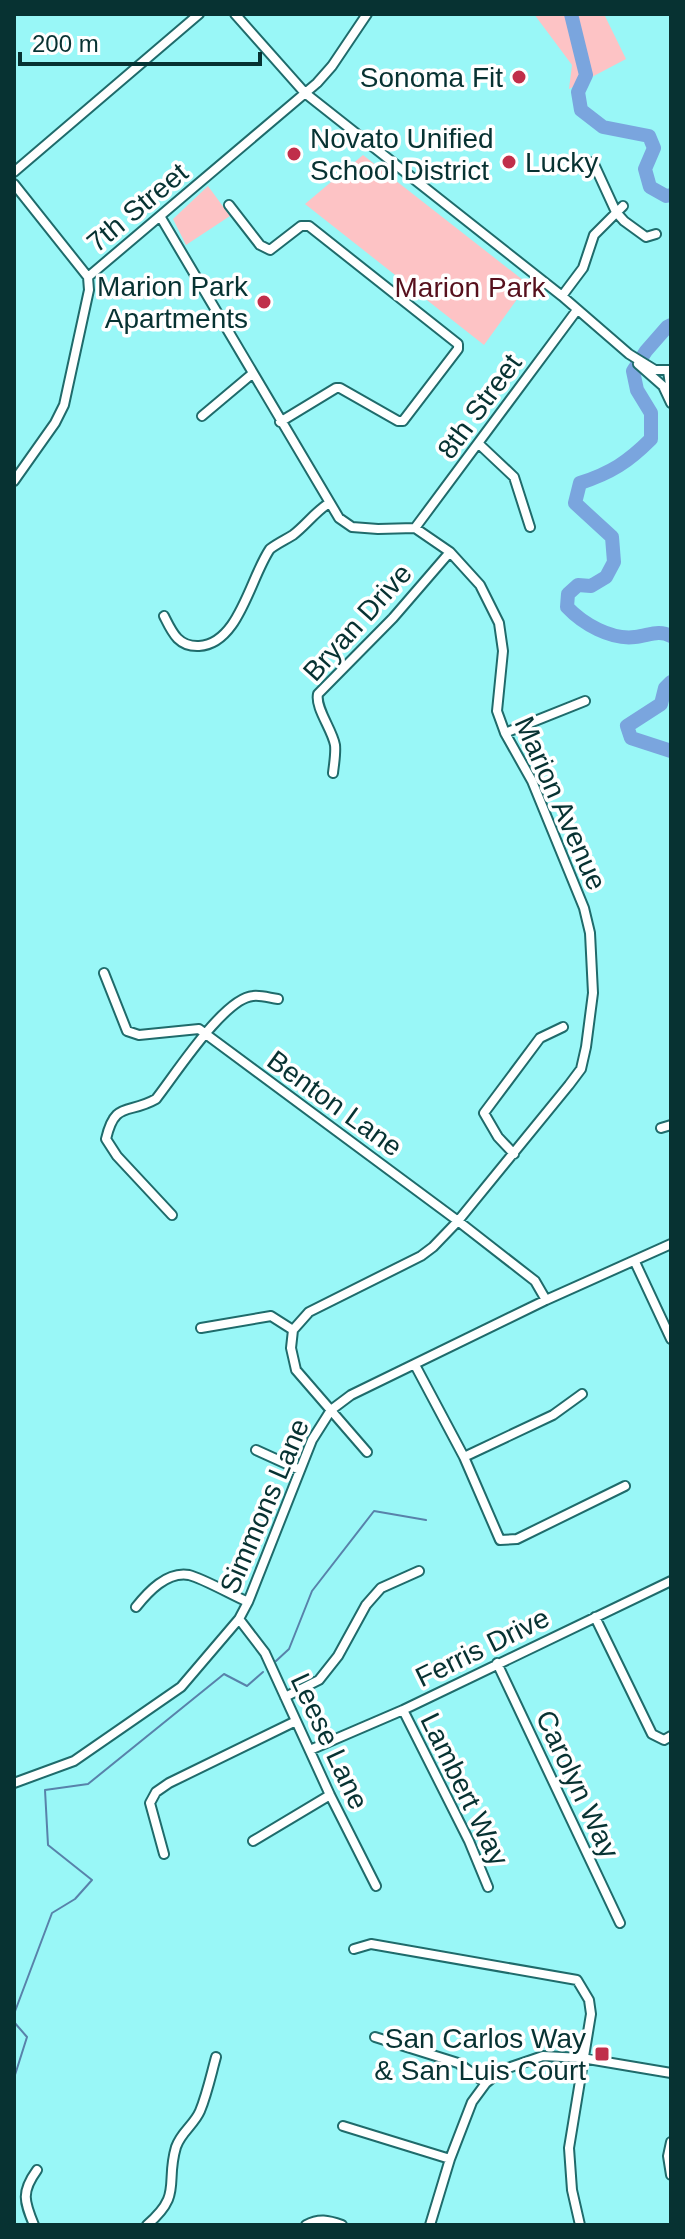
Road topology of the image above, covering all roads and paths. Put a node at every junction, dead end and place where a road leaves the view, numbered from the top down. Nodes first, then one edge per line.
1 (199, 14) edge
2 (235, 14) edge
3 (367, 14) edge
4 (305, 93) junction
5 (593, 162) dead end
6 (14, 172) edge
7 (14, 184) edge
8 (229, 205) dead end
9 (620, 209) junction
10 (160, 216) junction
11 (656, 234) dead end
12 (88, 277) junction
13 (562, 296) junction
14 (577, 310) junction
15 (642, 366) junction
16 (670, 370) edge
17 (252, 374) junction
18 (671, 392) edge
19 (671, 403) edge
20 (202, 416) dead end
21 (280, 422) junction
22 (479, 444) junction
23 (14, 481) edge
24 (329, 503) junction
25 (530, 527) dead end
26 (415, 528) junction
27 (450, 552) junction
28 (164, 616) dead end
29 (585, 701) dead end
30 (505, 733) junction
31 (333, 773) dead end
32 (104, 973) dead end
33 (278, 999) dead end
34 (563, 1027) dead end
35 (206, 1035) junction
36 (671, 1125) edge
37 (661, 1128) dead end
38 (514, 1154) junction
39 (172, 1215) dead end
40 (458, 1221) junction
41 (671, 1244) edge
42 (635, 1262) junction
43 (546, 1300) junction
44 (201, 1328) dead end
45 (293, 1330) junction
46 (671, 1339) edge
47 (415, 1365) junction
48 (582, 1394) dead end
49 (331, 1410) junction
50 (256, 1450) dead end
51 (367, 1452) dead end
52 (464, 1457) junction
53 (300, 1470) junction
54 (625, 1486) dead end
55 (419, 1571) dead end
56 (671, 1581) edge
57 (248, 1602) junction
58 (136, 1607) dead end
59 (595, 1617) junction
60 (239, 1619) junction
61 (497, 1663) junction
62 (285, 1697) junction
63 (403, 1710) junction
64 (296, 1721) junction
65 (671, 1736) edge
66 (310, 1750) junction
67 (14, 1783) edge
68 (330, 1795) junction
69 (253, 1841) dead end
70 (164, 1854) dead end
71 (376, 1886) dead end
72 (488, 1887) dead end
73 (620, 1923) dead end
74 (354, 1949) dead end
75 (375, 2037) dead end
76 (216, 2057) dead end
77 (582, 2058) junction
78 (671, 2073) edge
79 (486, 2083) junction
80 (343, 2126) dead end
81 (671, 2142) edge
82 (450, 2159) junction
83 (37, 2170) dead end
84 (671, 2175) edge
85 (34, 2225) edge
86 (147, 2225) edge
87 (306, 2225) edge
88 (342, 2225) edge
89 (430, 2225) edge
90 (580, 2225) edge

1 - 6 street
2 - 4 street
3 - 4 street, 7th Street
4 - 10 street, 7th Street
4 - 13 street
5 - 9 street
7 - 12 street
8 - 21 street
9 - 11 street
9 - 13 street
10 - 12 street, 7th Street
10 - 17 street
12 - 23 street, 7th Street
13 - 14 street
14 - 15 street
14 - 22 street, 8th Street
15 - 16 street
15 - 19 street
16 - 18 street
17 - 20 street
17 - 21 street
21 - 24 street
22 - 25 street
22 - 26 street, 8th Street
24 - 26 street
24 - 28 street
26 - 27 street, Marion Avenue
27 - 30 street, Marion Avenue
27 - 31 street, Bryan Drive
29 - 30 street
30 - 38 street, Marion Avenue
32 - 35 street
33 - 35 street
34 - 38 street
35 - 39 street
35 - 40 street, Benton Lane
36 - 37 street
38 - 40 street, Marion Avenue
40 - 43 street, Benton Lane
40 - 45 street, Marion Avenue
41 - 42 street, Simmons Lane
42 - 43 street, Simmons Lane
42 - 46 street
43 - 47 street, Simmons Lane
44 - 45 street
45 - 49 street
47 - 49 street, Simmons Lane
47 - 52 street
48 - 52 street
49 - 51 street
49 - 53 street, Simmons Lane
50 - 53 street
52 - 54 street
53 - 57 street, Simmons Lane
55 - 62 street
56 - 59 street, Ferris Drive
57 - 58 street
57 - 60 street, Simmons Lane
59 - 61 street, Ferris Drive
59 - 65 street
60 - 62 street, Leese Lane
60 - 67 street, Simmons Lane
61 - 63 street, Ferris Drive
61 - 73 street, Carolyn Way
62 - 64 street, Leese Lane
63 - 66 street, Ferris Drive
63 - 72 street, Lambert Way
64 - 66 street, Leese Lane
64 - 70 street
66 - 68 street, Leese Lane
68 - 69 street
68 - 71 street, Leese Lane
74 - 77 street
75 - 79 street
76 - 86 street
77 - 78 street
77 - 79 street
77 - 90 street
79 - 82 street
80 - 82 street
81 - 84 street
82 - 89 street
83 - 85 street
87 - 88 street

